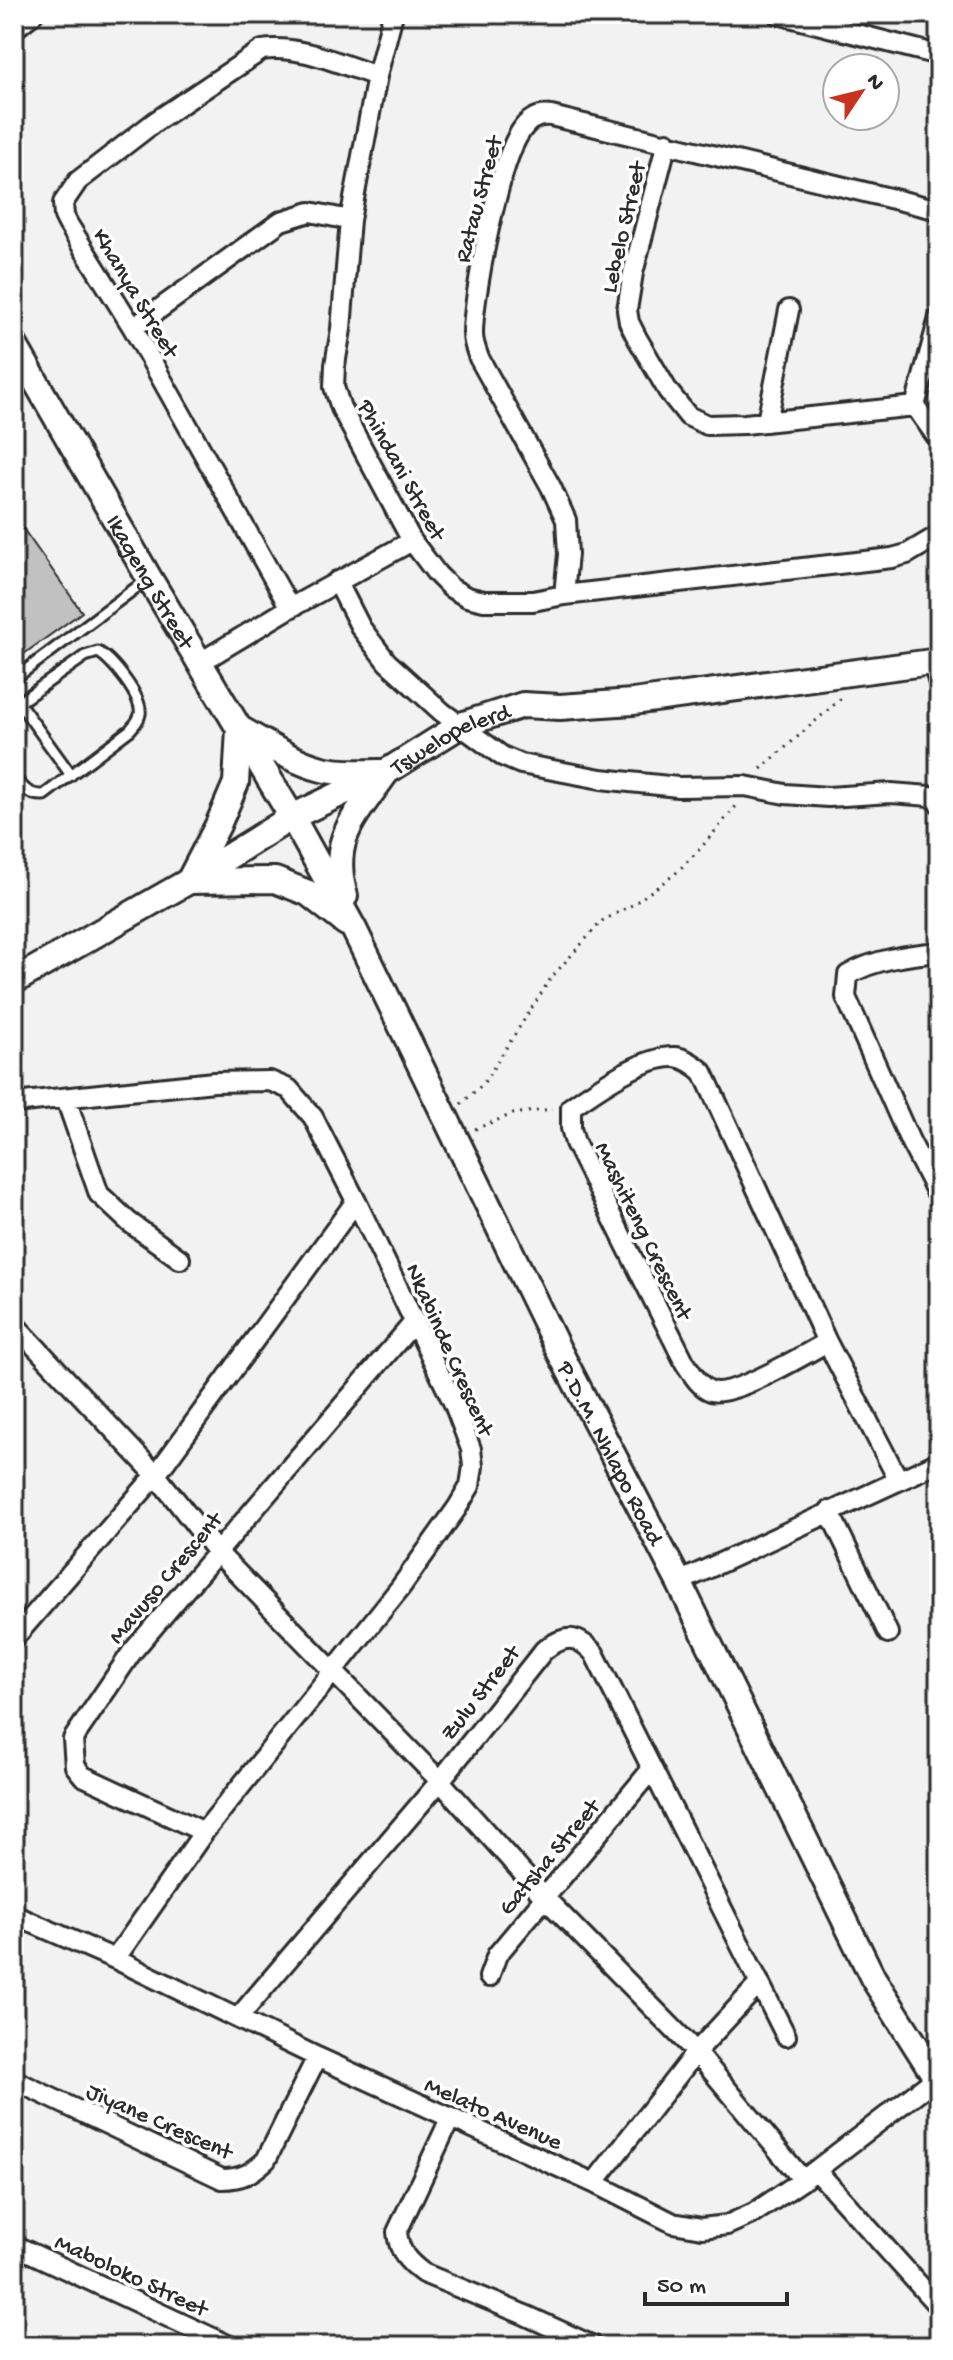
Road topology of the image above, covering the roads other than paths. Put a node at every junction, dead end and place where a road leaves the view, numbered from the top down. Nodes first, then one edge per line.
1 (33, 14) edge
2 (393, 14) edge
3 (778, 14) edge
4 (14, 29) edge
5 (939, 55) edge
6 (377, 76) junction
7 (667, 142) junction
8 (939, 210) edge
9 (350, 220) junction
10 (789, 310) dead end
11 (939, 318) edge
12 (133, 328) junction
13 (16, 352) edge
14 (915, 406) junction
15 (767, 422) junction
16 (939, 440) edge
17 (939, 535) edge
18 (412, 541) junction
19 (149, 578) junction
20 (337, 581) junction
21 (564, 595) junction
22 (290, 608) junction
23 (199, 663) junction
24 (937, 669) edge
25 (14, 679) edge
26 (17, 704) edge
27 (461, 725) junction
28 (239, 728) junction
29 (386, 772) junction
30 (71, 775) junction
31 (14, 777) edge
32 (939, 803) edge
33 (292, 817) junction
34 (189, 881) junction
35 (354, 929) junction
36 (939, 952) edge
37 (14, 981) edge
38 (66, 1099) junction
39 (14, 1103) edge
40 (939, 1197) edge
41 (356, 1201) junction
42 (180, 1259) dead end
43 (415, 1321) junction
44 (14, 1324) edge
45 (827, 1342) junction
46 (939, 1462) edge
47 (156, 1475) junction
48 (898, 1479) junction
49 (829, 1511) junction
50 (216, 1551) junction
51 (679, 1582) junction
52 (888, 1633) dead end
53 (14, 1638) edge
54 (334, 1673) junction
55 (651, 1770) junction
56 (440, 1781) junction
57 (204, 1832) junction
58 (545, 1898) junction
59 (14, 1915) edge
60 (115, 1959) junction
61 (489, 1977) dead end
62 (760, 1983) junction
63 (238, 2018) junction
64 (786, 2036) dead end
65 (696, 2052) junction
66 (317, 2057) junction
67 (14, 2080) edge
68 (937, 2080) edge
69 (450, 2119) junction
70 (810, 2175) junction
71 (594, 2183) junction
72 (14, 2245) edge
73 (939, 2307) edge
74 (230, 2346) edge
75 (593, 2346) edge

1 - 4 street
2 - 6 street, Phindani Street
3 - 5 street
6 - 9 street, Phindani Street
6 - 12 street, Khanya Street
7 - 8 street, Ratau Street
7 - 15 street, Lebelo Street
7 - 21 street, Ratau Street
9 - 12 street
9 - 18 street, Phindani Street
10 - 15 street
11 - 14 street
12 - 22 street, Khanya Street
13 - 19 street, Ikageng Street
14 - 15 street, Lebelo Street
14 - 16 street
17 - 21 street, Phindani Street
18 - 20 street
18 - 21 street, Phindani Street
19 - 23 street, Ikageng Street
19 - 25 lane
20 - 22 street
20 - 27 street
22 - 23 street
23 - 28 street, Ikageng Street
24 - 27 street, Tswelopelerd
26 - 30 lane
26 - 30 lane
27 - 29 street, Tswelopelerd
27 - 32 street
28 - 29 street
28 - 33 street, Ikageng Street
28 - 34 street
29 - 33 street, Tswelopelerd
29 - 35 street
30 - 31 lane
33 - 34 street, Tswelopelerd
33 - 35 street, P.D.M. Nhlapo Road
34 - 35 street
34 - 37 street, Tswelopelerd
35 - 51 street, P.D.M. Nhlapo Road
36 - 40 street
38 - 39 street, Nkabinde Crescent
38 - 41 street, Nkabinde Crescent
38 - 42 street
41 - 43 street, Nkabinde Crescent
41 - 47 street
43 - 50 street, Mavuso Crescent
43 - 54 street, Nkabinde Crescent
44 - 47 street
45 - 45 street, Mashiteng Crescent
45 - 48 street
46 - 48 street
47 - 50 street
47 - 53 street
48 - 49 street
49 - 51 street
49 - 52 street
50 - 54 street
50 - 57 street, Mavuso Crescent
51 - 68 street, P.D.M. Nhlapo Road
54 - 56 street
54 - 57 street, Nkabinde Crescent
55 - 56 street, Zulu Street
55 - 58 street, Gatsha Street
55 - 62 street, Zulu Street
56 - 58 street
56 - 63 street, Zulu Street
57 - 60 street, Nkabinde Crescent
58 - 61 street, Gatsha Street
58 - 65 street
59 - 60 street, Melato Avenue
60 - 63 street, Melato Avenue
62 - 64 street, Zulu Street
62 - 65 street
63 - 66 street, Melato Avenue
65 - 70 street
65 - 71 street
66 - 67 street, Jiyane Crescent
66 - 69 street, Melato Avenue
68 - 70 street, Melato Avenue
69 - 71 street, Melato Avenue
69 - 75 street
70 - 71 street, Melato Avenue
70 - 73 street
72 - 74 street, Maboloko Street

